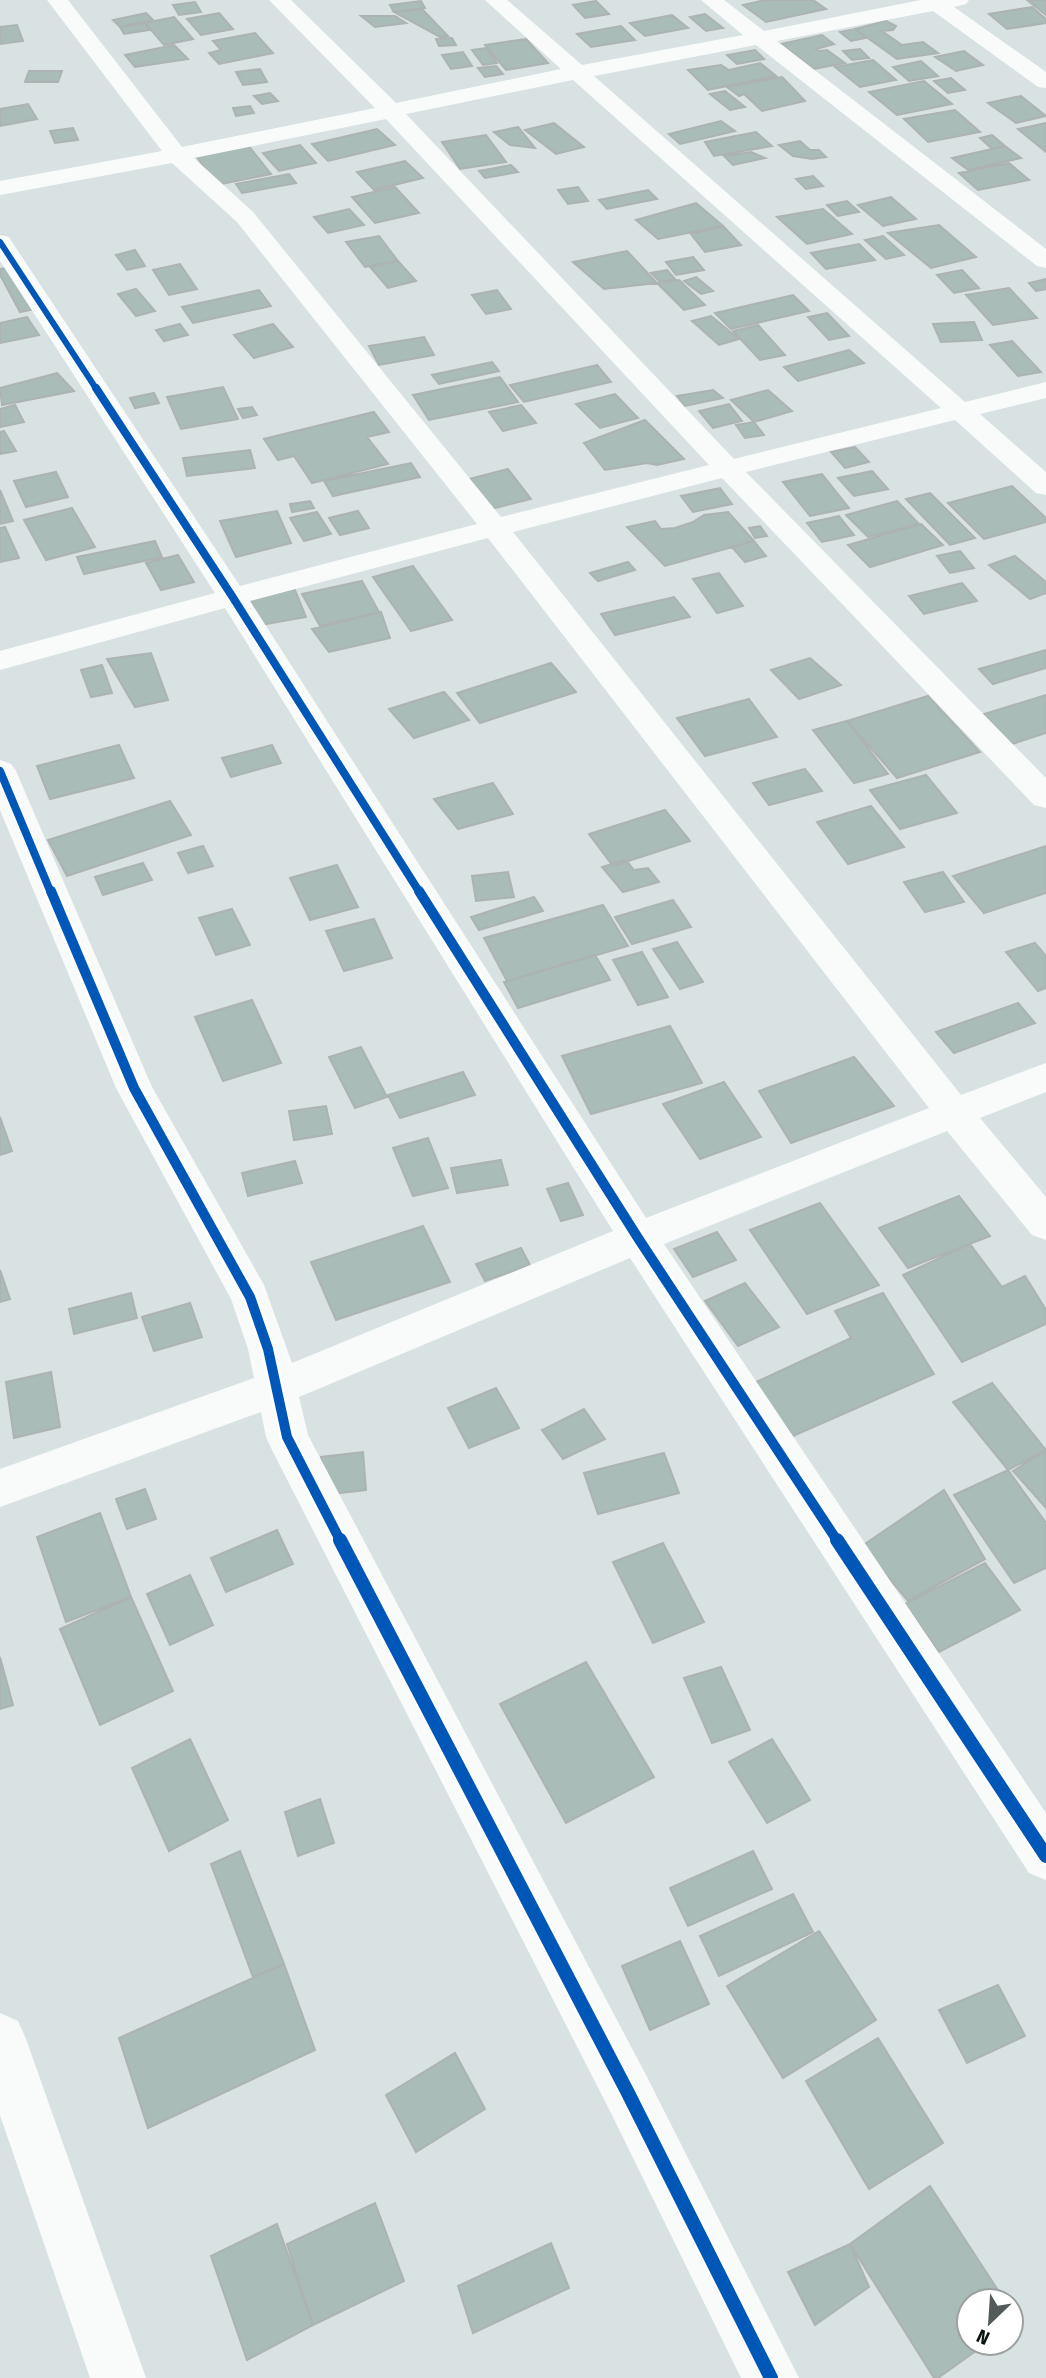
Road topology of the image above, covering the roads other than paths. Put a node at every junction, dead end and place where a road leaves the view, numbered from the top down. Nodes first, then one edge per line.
1 (57, 0) edge
2 (279, 0) edge
3 (495, 0) edge
4 (711, 0) edge
5 (959, 0) edge
6 (934, 2) edge
7 (760, 38) junction
8 (575, 73) junction
9 (1046, 82) edge
10 (389, 109) junction
11 (175, 153) junction
12 (0, 188) edge
13 (0, 242) edge
14 (1046, 261) edge
15 (1046, 390) edge
16 (960, 411) junction
17 (729, 470) junction
18 (1046, 487) edge
19 (494, 527) junction
20 (232, 596) junction
21 (0, 661) edge
22 (0, 771) edge
23 (1046, 797) edge
24 (1046, 1077) edge
25 (953, 1112) junction
26 (1046, 1224) edge
27 (638, 1238) junction
28 (276, 1388) junction
29 (0, 1488) edge
30 (1046, 1856) edge
31 (0, 2039) edge
32 (118, 2378) edge
33 (771, 2378) edge

1 - 11 street
2 - 10 street
3 - 8 street
4 - 7 street
5 - 6 street
6 - 7 street
6 - 9 street
7 - 8 street
7 - 14 street
8 - 10 street
8 - 16 street
10 - 11 street
10 - 17 street
11 - 12 street
11 - 19 street
13 - 20 street
15 - 16 street
16 - 17 street
16 - 18 street
17 - 19 street
17 - 23 street
19 - 20 street
19 - 25 street
20 - 21 street
20 - 27 street
22 - 28 street
24 - 25 street
25 - 26 street
25 - 27 street
27 - 28 street
27 - 30 street
28 - 29 street
28 - 33 street
31 - 32 street

